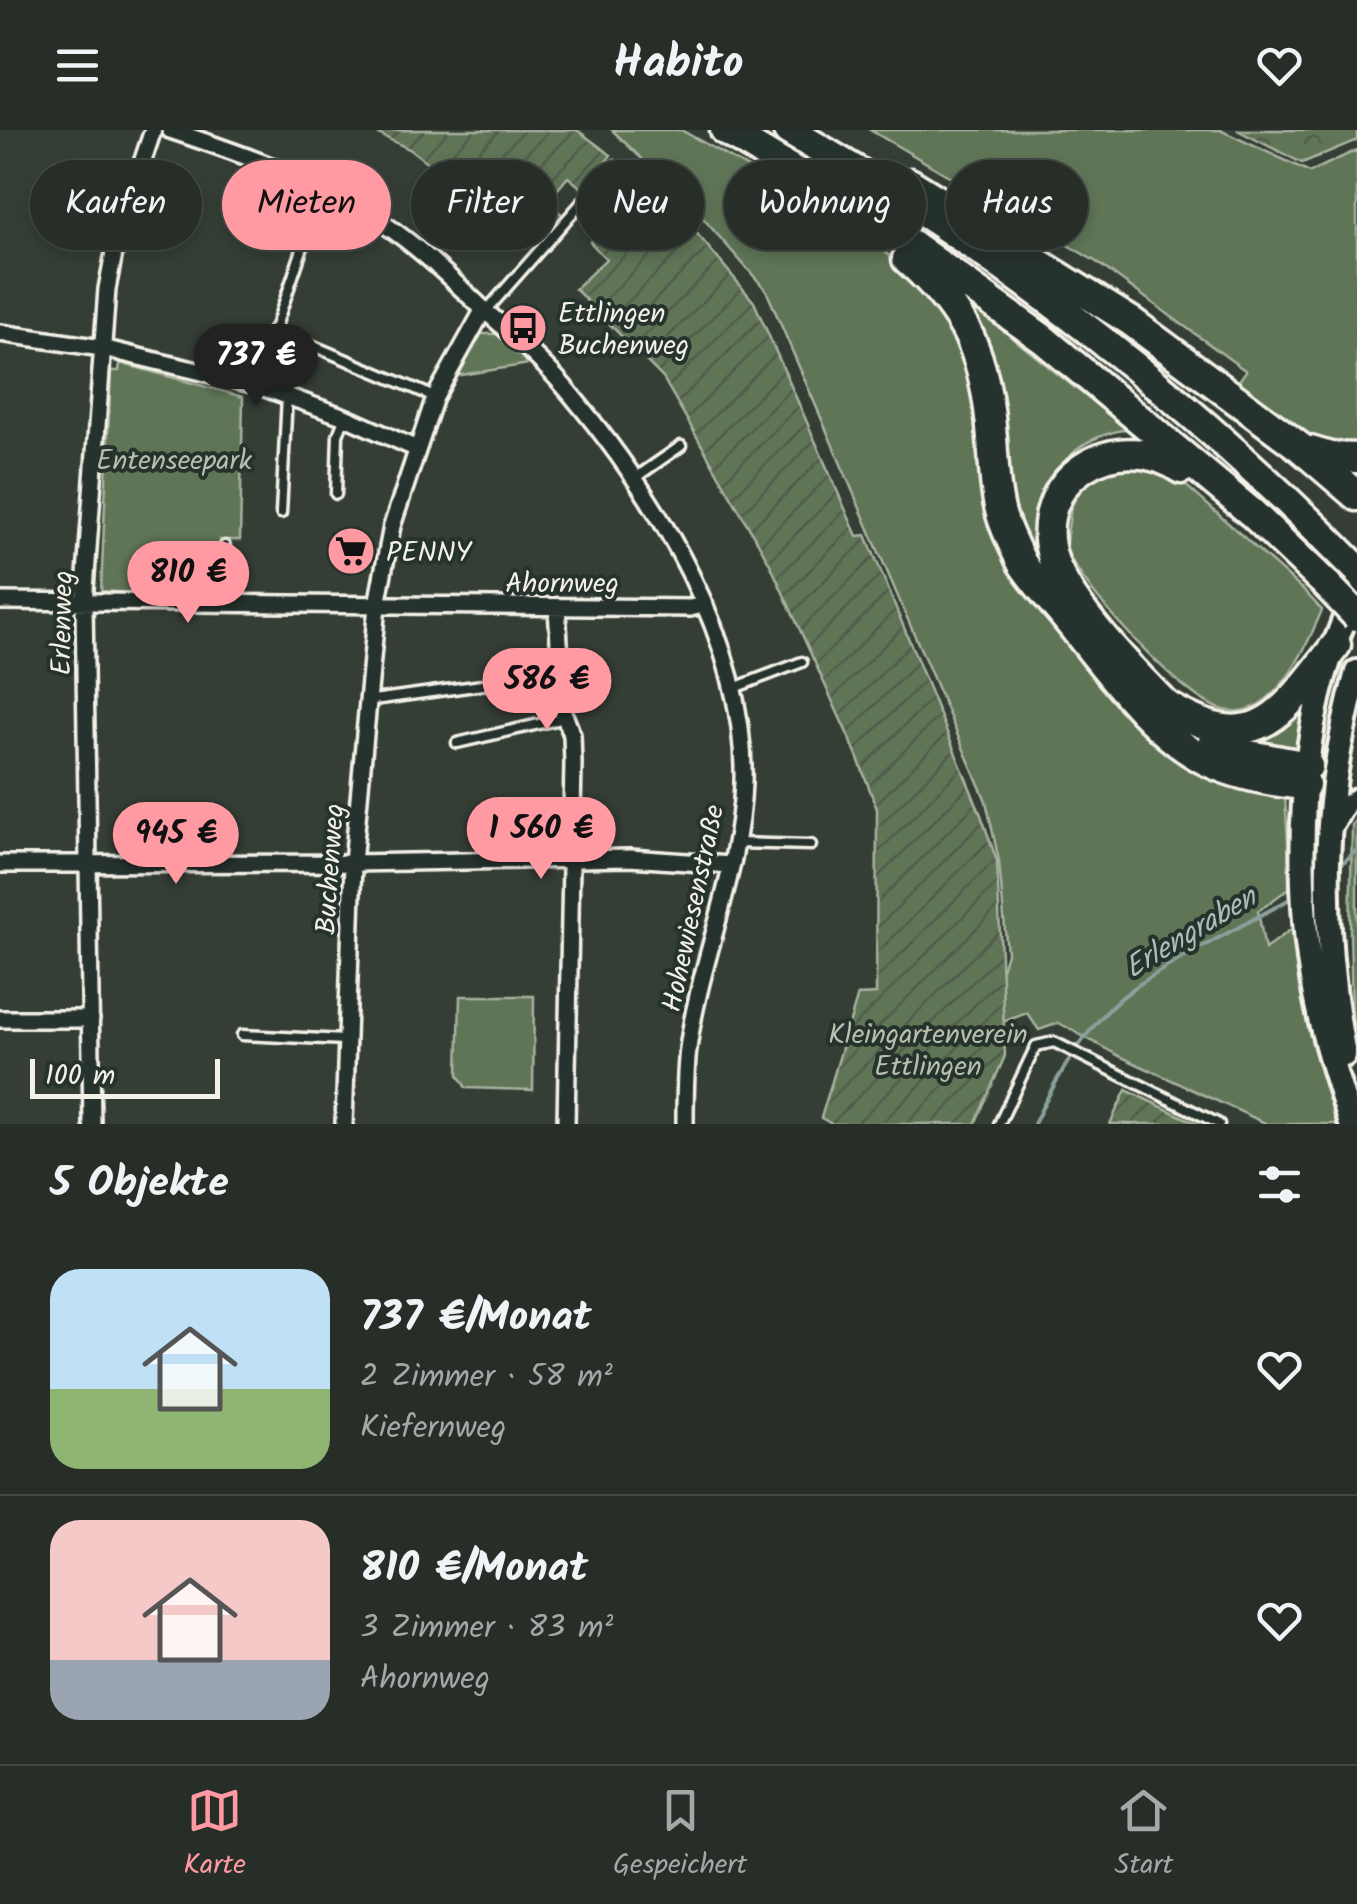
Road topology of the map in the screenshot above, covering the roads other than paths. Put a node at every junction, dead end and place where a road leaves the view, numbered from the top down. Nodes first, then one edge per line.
1 (153, 130) edge
2 (170, 130) edge
3 (725, 130) edge
4 (788, 130) edge
5 (251, 160) edge
6 (775, 160) edge
7 (838, 160) edge
8 (926, 193) edge
9 (577, 207) edge
10 (926, 214) edge
11 (391, 229) edge
12 (301, 250) edge
13 (900, 250) edge
14 (919, 250) edge
15 (485, 310) junction
16 (274, 329) junction
17 (0, 333) edge
18 (102, 348) junction
19 (256, 386) junction
20 (287, 396) junction
21 (435, 397) junction
22 (345, 417) junction
23 (681, 446) dead end
24 (1300, 448) junction
25 (417, 449) junction
26 (1357, 458) edge
27 (635, 478) junction
28 (336, 494) dead end
29 (1357, 496) edge
30 (282, 514) dead end
31 (1252, 514) junction
32 (224, 546) dead end
33 (1348, 560) edge
34 (1357, 586) edge
35 (0, 602) edge
36 (84, 603) junction
37 (222, 604) junction
38 (378, 605) junction
39 (702, 605) junction
40 (557, 607) junction
41 (1357, 616) edge
42 (1336, 645) junction
43 (802, 662) dead end
44 (1357, 672) edge
45 (504, 682) dead end
46 (734, 688) junction
47 (366, 701) junction
48 (1164, 704) junction
49 (564, 718) junction
50 (458, 743) dead end
51 (1327, 776) edge
52 (1357, 793) edge
53 (1330, 839) junction
54 (735, 844) junction
55 (812, 845) dead end
56 (572, 858) junction
57 (0, 864) edge
58 (353, 864) junction
59 (88, 865) junction
60 (731, 865) junction
61 (0, 1019) edge
62 (92, 1019) junction
63 (242, 1034) dead end
64 (345, 1040) junction
65 (1357, 1112) edge
66 (92, 1124) edge
67 (344, 1124) edge
68 (566, 1124) edge
69 (685, 1124) edge
70 (999, 1124) edge
71 (1219, 1124) edge
72 (1351, 1124) edge

1 - 18 street, Erlenweg
2 - 5 street, Hohewiesenstraße
3 - 6 highway
4 - 7 highway
8 - 24 highway
9 - 15 lane
10 - 33 highway
11 - 15 street, Hohewiesenstraße
12 - 16 lane
13 - 51 highway
14 - 31 highway
15 - 21 street, Buchenweg
15 - 27 street, Hohewiesenstraße
16 - 19 lane
16 - 21 lane
17 - 18 street
18 - 19 street
18 - 36 street, Erlenweg
19 - 20 street
20 - 22 street
20 - 30 lane
21 - 25 street, Buchenweg
22 - 25 street
22 - 28 lane
23 - 27 lane
24 - 26 highway
24 - 29 highway
25 - 38 street, Buchenweg
27 - 39 street, Hohewiesenstraße
31 - 41 highway, bridge
31 - 48 highway
32 - 37 lane
34 - 42 main road
35 - 36 street, Ahornweg
36 - 37 street, Ahornweg
36 - 59 street, Erlenweg
37 - 38 street, Ahornweg
38 - 40 street, Ahornweg
38 - 47 street, Buchenweg
39 - 40 street, Ahornweg
39 - 46 street, Hohewiesenstraße
40 - 49 street
42 - 48 highway
42 - 51 main road
43 - 46 lane
44 - 51 main road
45 - 47 lane
46 - 54 street, Hohewiesenstraße
47 - 58 street, Buchenweg
48 - 51 highway
49 - 50 lane
49 - 56 street
51 - 52 street
51 - 53 main road
51 - 72 main road
52 - 53 street
53 - 65 main road
54 - 55 lane
54 - 60 street, Hohewiesenstraße
56 - 58 street
56 - 60 street
56 - 68 street
57 - 59 street
58 - 59 street
58 - 64 street, Buchenweg
59 - 62 street, Erlenweg
60 - 69 street, Hohewiesenstraße
61 - 62 street
62 - 66 street, Erlenweg
63 - 64 lane
64 - 67 street, Buchenweg
70 - 71 lane

